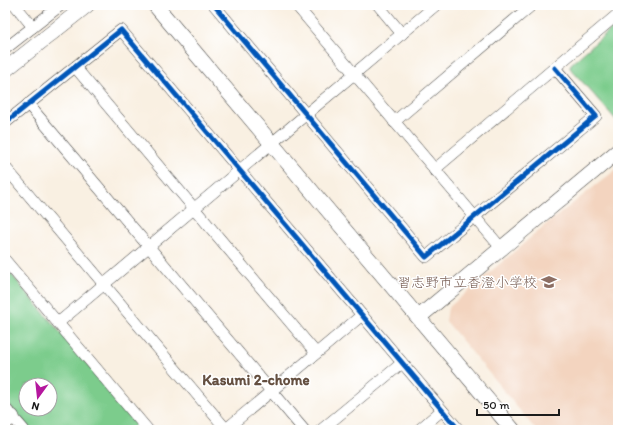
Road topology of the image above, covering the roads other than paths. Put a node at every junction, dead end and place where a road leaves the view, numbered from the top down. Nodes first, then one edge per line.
1 (15, 5) edge
2 (61, 5) edge
3 (88, 5) edge
4 (156, 5) edge
5 (214, 5) edge
6 (296, 5) edge
7 (378, 5) edge
8 (436, 5) edge
9 (532, 5) edge
10 (618, 14) edge
11 (33, 27) junction
12 (402, 34) junction
13 (5, 49) edge
14 (75, 67) junction
15 (555, 68) junction
16 (5, 70) edge
17 (354, 74) junction
18 (28, 104) junction
19 (306, 115) junction
20 (394, 122) junction
21 (5, 123) edge
22 (273, 143) junction
23 (618, 151) edge
24 (5, 167) edge
25 (434, 170) junction
26 (239, 171) junction
27 (194, 208) junction
28 (474, 217) junction
29 (149, 246) junction
30 (502, 249) junction
31 (5, 260) edge
32 (104, 284) junction
33 (362, 315) junction
34 (419, 317) junction
35 (58, 323) junction
36 (316, 353) junction
37 (402, 362) junction
38 (271, 391) junction
39 (442, 410) junction
40 (7, 416) edge
41 (24, 430) edge
42 (148, 430) edge
43 (225, 430) edge
44 (304, 430) edge
45 (321, 430) edge
46 (419, 430) edge
47 (459, 430) edge
48 (513, 430) edge

1 - 11 street
2 - 11 street
3 - 16 street
4 - 22 street
5 - 19 street
6 - 17 street
7 - 12 street
8 - 12 street
9 - 20 street
10 - 15 street
11 - 13 street
12 - 17 street
14 - 18 street
14 - 26 street
14 - 27 street
15 - 25 street
15 - 28 street
17 - 19 street
17 - 20 street
18 - 21 street
18 - 29 street
19 - 22 street
19 - 28 street
20 - 25 street
22 - 26 street
22 - 34 street
23 - 30 street
24 - 32 street
25 - 28 street
26 - 27 street
26 - 33 street
27 - 29 street
27 - 36 street
28 - 30 street
29 - 32 street
29 - 38 street
30 - 34 street
31 - 35 street
32 - 35 street
32 - 43 street
33 - 36 street
33 - 37 street
34 - 48 street
35 - 42 street
36 - 38 street
37 - 39 street
37 - 45 street
38 - 43 street
38 - 44 street
39 - 46 street
39 - 47 street
40 - 41 street

